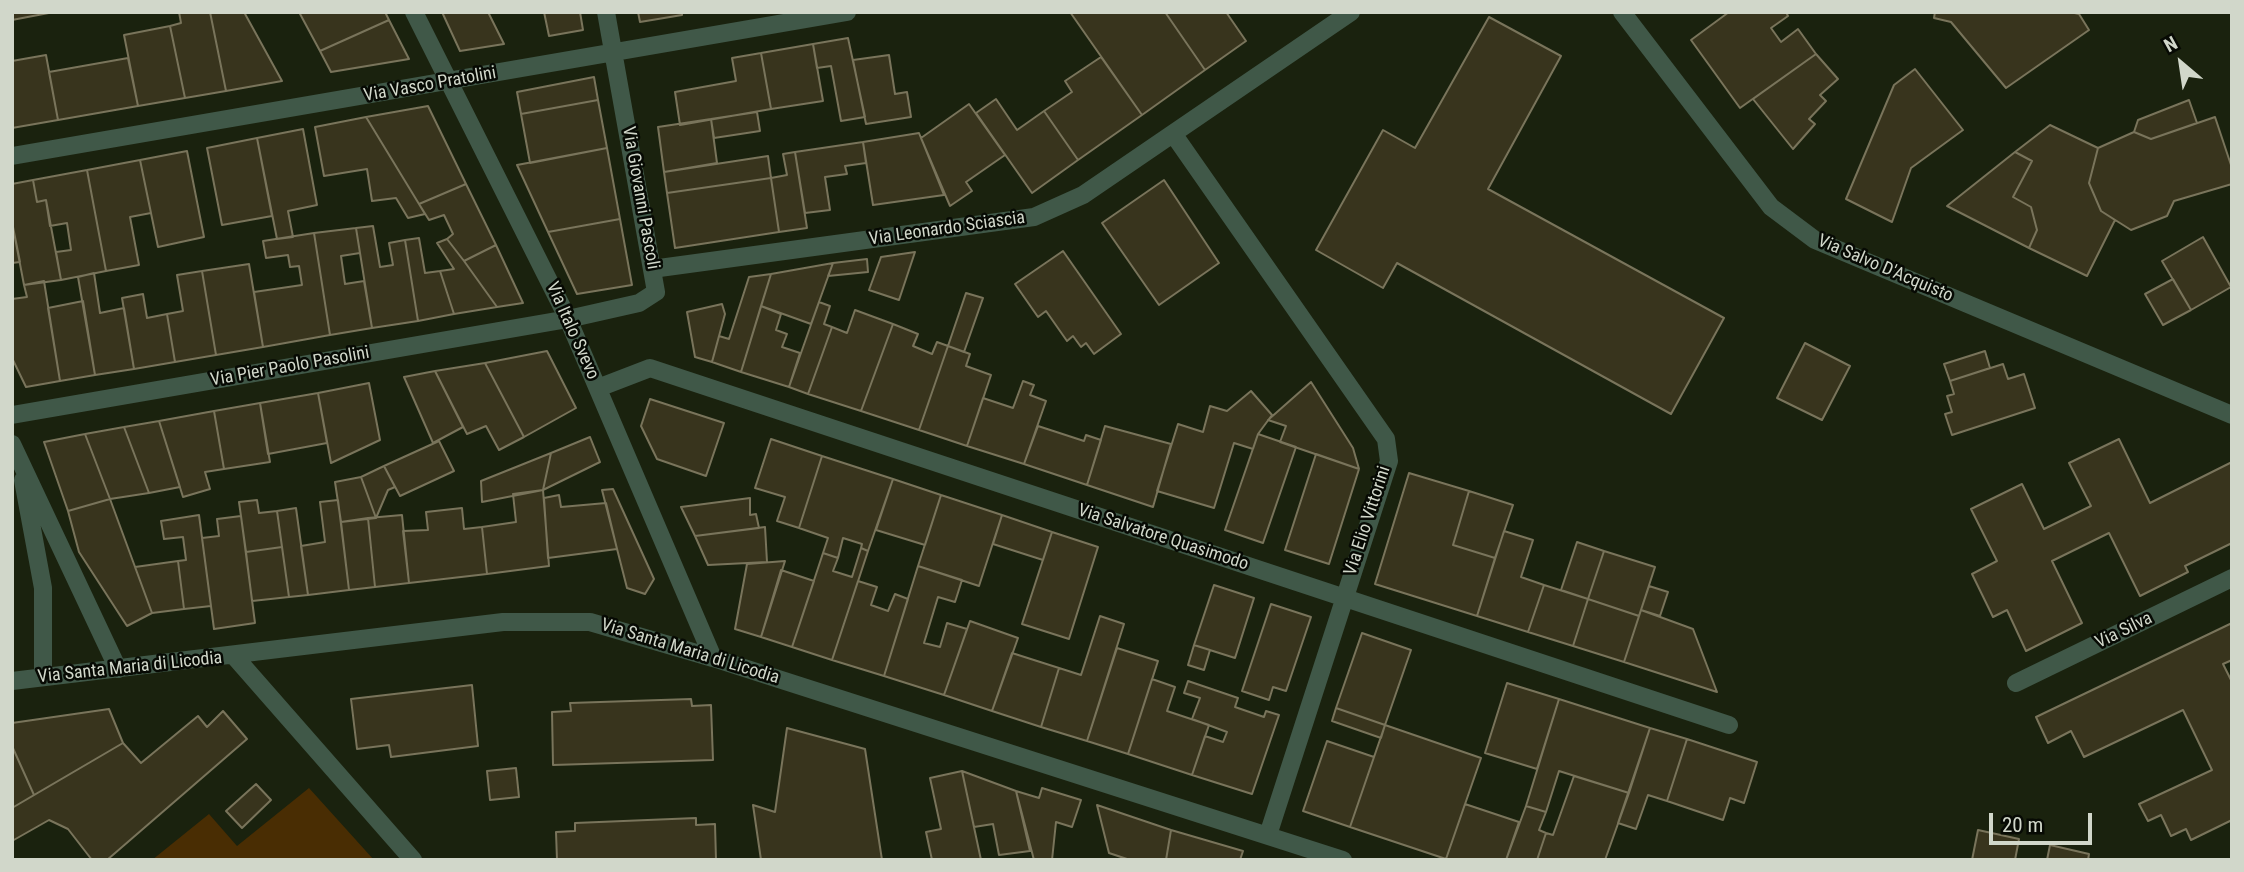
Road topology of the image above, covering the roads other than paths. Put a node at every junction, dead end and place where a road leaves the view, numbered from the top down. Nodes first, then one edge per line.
1 (414, 12) edge
2 (606, 12) edge
3 (847, 12) edge
4 (1351, 12) edge
5 (1622, 12) edge
6 (614, 54) junction
7 (449, 82) junction
8 (1174, 135) junction
9 (12, 156) edge
10 (652, 269) junction
11 (568, 319) junction
12 (598, 388) junction
13 (12, 415) edge
14 (2232, 415) edge
15 (16, 452) edge
16 (2232, 578) edge
17 (1343, 598) junction
18 (234, 657) junction
19 (713, 658) junction
20 (118, 669) junction
21 (43, 677) junction
22 (12, 681) edge
23 (2015, 683) dead end
24 (1729, 725) dead end
25 (1268, 835) junction
26 (413, 860) edge
27 (1343, 860) edge

1 - 7 street, Via Italo Svevo
2 - 6 street, Via Giovanni Pascoli
3 - 6 street, Via Vasco Pratolini
4 - 8 street, Via Leonardo Sciascia
5 - 14 street, Via Salvo D'Acquisto
6 - 7 street, Via Vasco Pratolini
6 - 10 street, Via Giovanni Pascoli
7 - 9 street, Via Vasco Pratolini
7 - 11 street, Via Italo Svevo
8 - 10 street, Via Leonardo Sciascia
8 - 17 street, Via Elio Vittorini
10 - 11 street, Via Giovanni Pascoli
11 - 12 street, Via Italo Svevo
11 - 13 street, Via Pier Paolo Pasolini
12 - 17 street, Via Salvatore Quasimodo
12 - 19 street, Via Italo Svevo
15 - 20 street
15 - 21 street
16 - 23 street, Via Silva
17 - 24 street, Via Salvatore Quasimodo
17 - 25 street, Via Elio Vittorini
18 - 19 street, Via Santa Maria di Licodia
18 - 20 street, Via Santa Maria di Licodia
18 - 26 street
19 - 25 street, Via Santa Maria di Licodia
20 - 21 street, Via Santa Maria di Licodia
21 - 22 street, Via Santa Maria di Licodia
25 - 27 street, Via Santa Maria di Licodia

